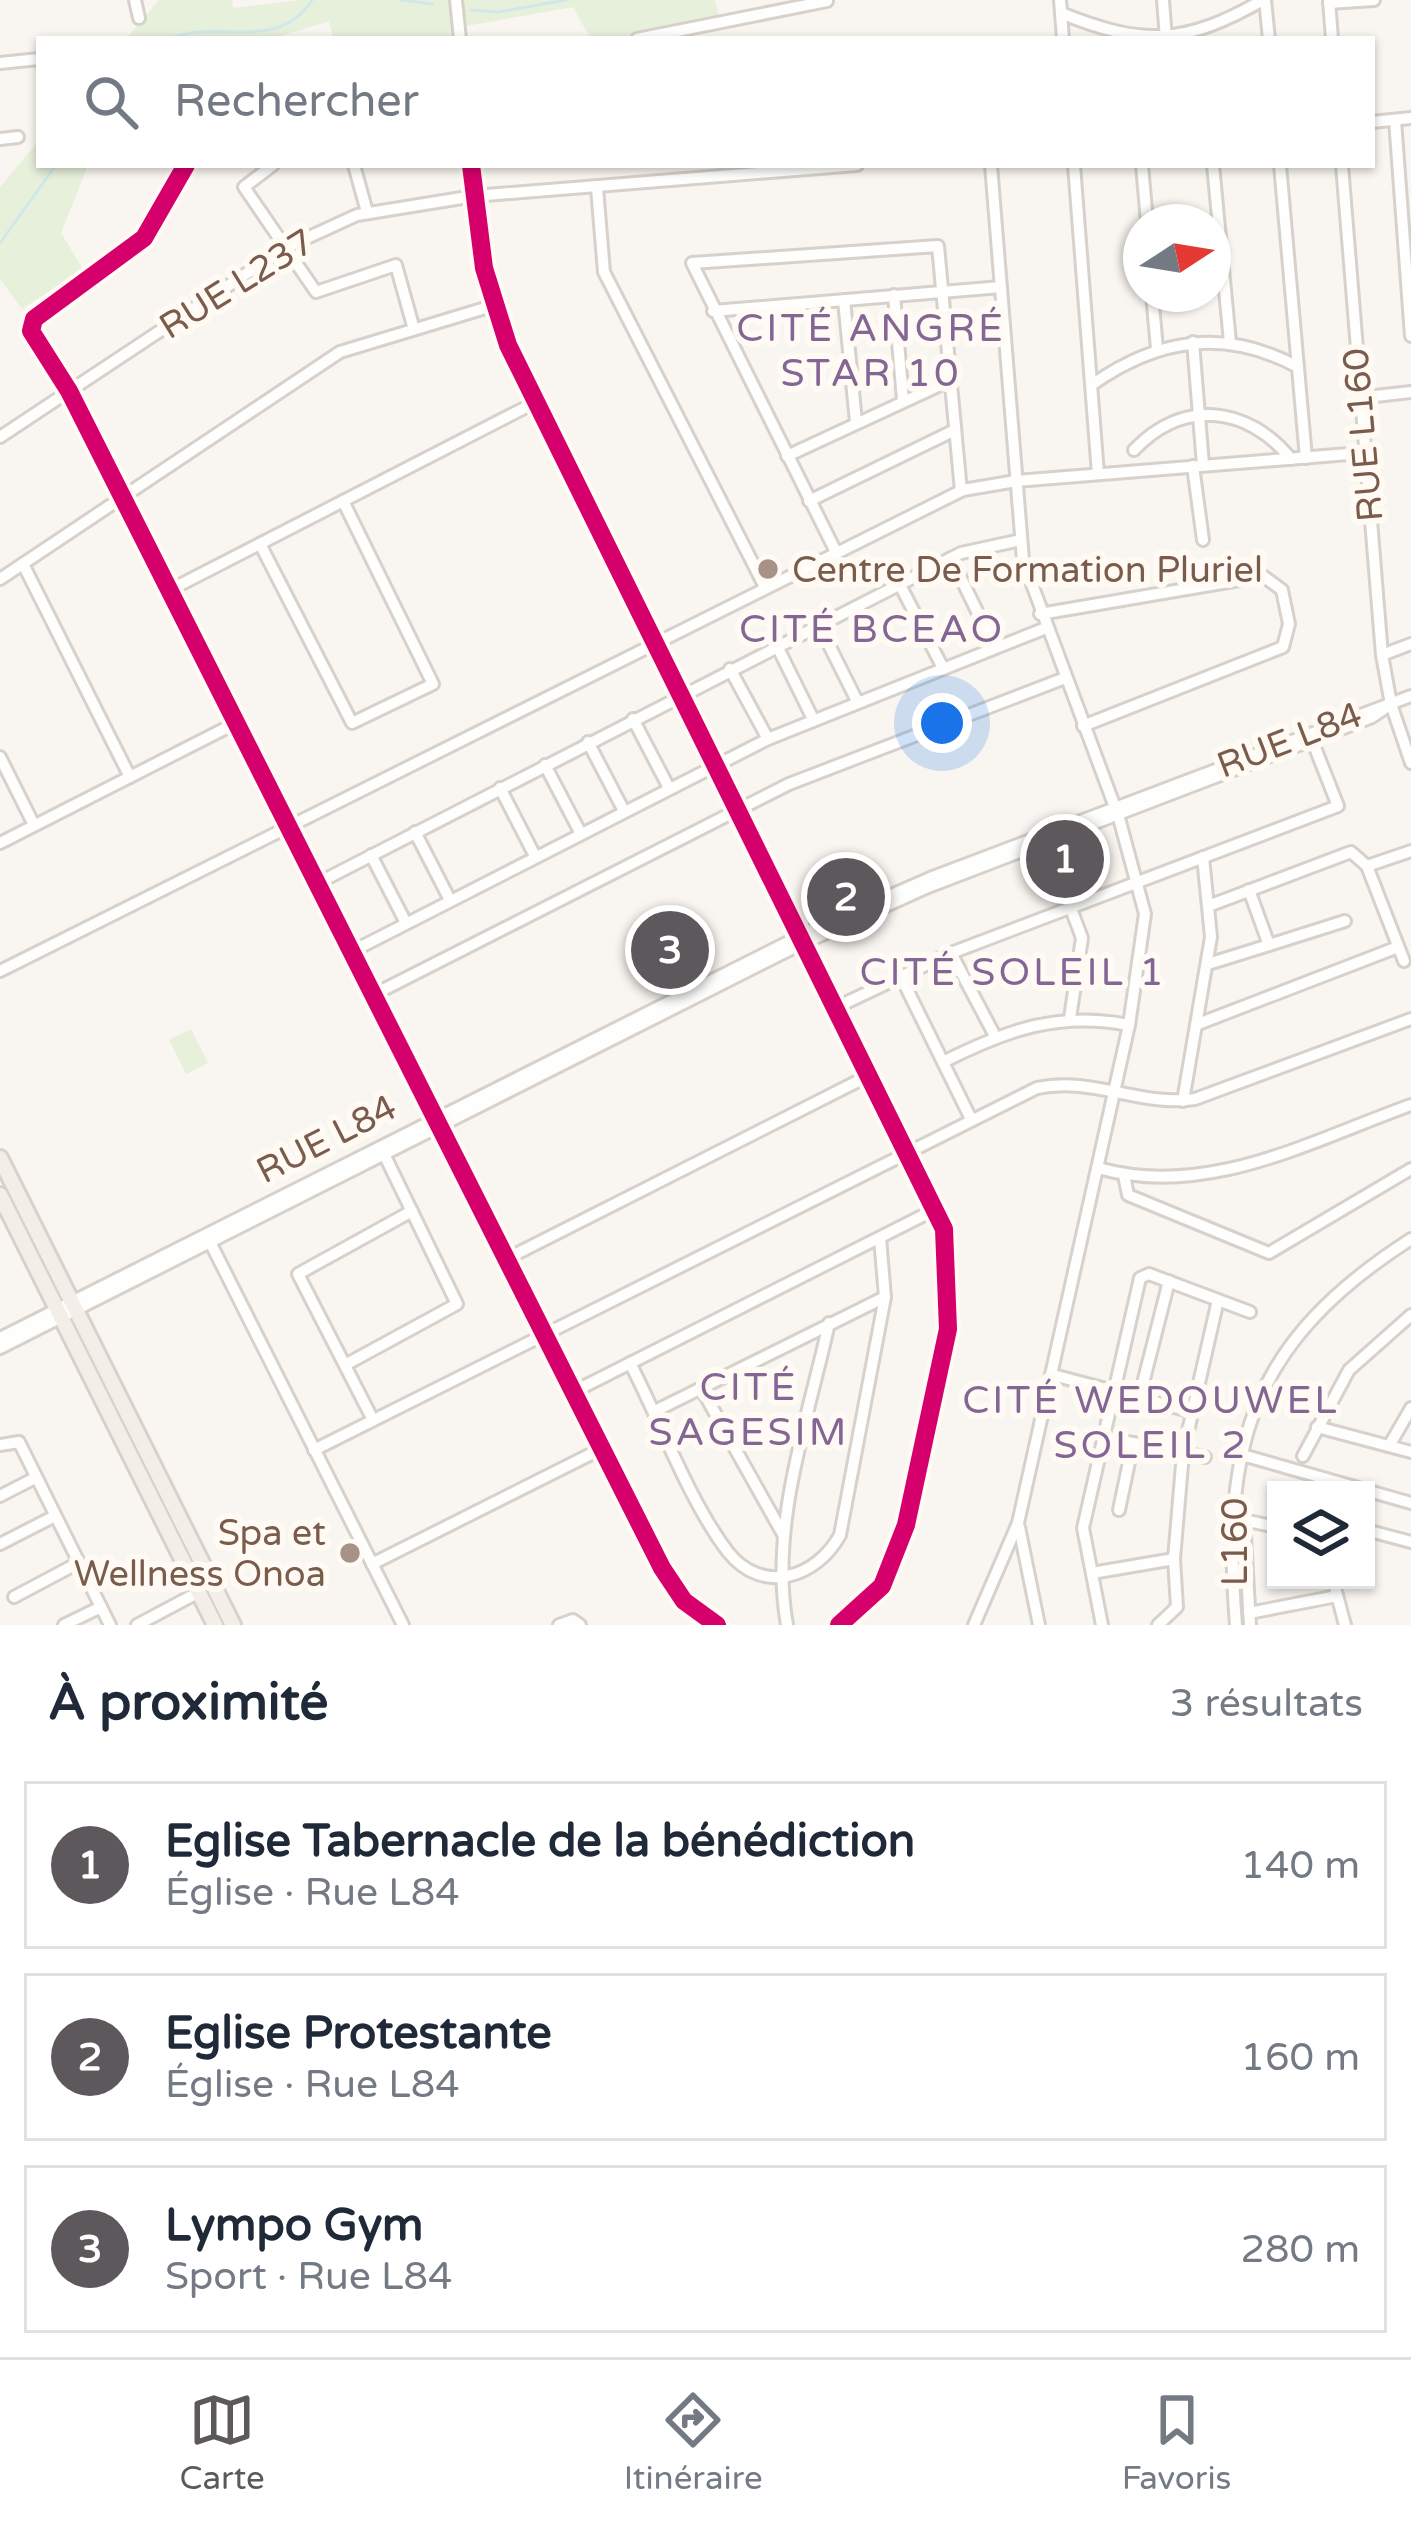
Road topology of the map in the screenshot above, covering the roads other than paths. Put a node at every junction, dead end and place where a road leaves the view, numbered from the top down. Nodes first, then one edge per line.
1 (135, 0) edge
2 (456, 0) edge
3 (1162, 0) edge
4 (1264, 0) edge
5 (1374, 0) edge
6 (827, 1) edge
7 (1329, 2) edge
8 (1060, 7) edge
9 (139, 18) dead end
10 (460, 36) edge
11 (652, 36) edge
12 (1147, 36) edge
13 (1166, 36) edge
14 (1176, 36) edge
15 (1269, 36) edge
16 (1332, 36) edge
17 (36, 58) edge
18 (0, 63) edge
19 (1411, 118) edge
20 (1395, 120) junction
21 (1375, 122) edge
22 (18, 137) dead end
23 (0, 139) edge
24 (184, 168) edge
25 (269, 168) edge
26 (355, 168) edge
27 (471, 168) edge
28 (788, 168) edge
29 (991, 168) edge
30 (1074, 168) edge
31 (1142, 168) edge
32 (1214, 168) edge
33 (1280, 168) edge
34 (1342, 168) edge
35 (695, 172) edge
36 (597, 188) junction
37 (474, 196) junction
38 (1145, 204) edge
39 (367, 212) junction
40 (285, 248) junction
41 (1000, 287) junction
42 (944, 291) junction
43 (894, 295) junction
44 (844, 300) junction
45 (491, 306) junction
46 (713, 311) junction
47 (1154, 312) edge
48 (413, 326) junction
49 (1411, 336) edge
50 (1193, 342) junction
51 (1230, 342) junction
52 (1157, 349) junction
53 (1298, 367) junction
54 (951, 380) junction
55 (1093, 384) junction
56 (69, 391) junction
57 (1411, 392) edge
58 (1358, 398) junction
59 (903, 400) junction
60 (536, 402) junction
61 (1199, 413) junction
62 (856, 422) junction
63 (2, 430) edge
64 (955, 430) junction
65 (1134, 450) dead end
66 (1361, 453) junction
67 (787, 456) junction
68 (1306, 458) junction
69 (1291, 459) junction
70 (1198, 465) junction
71 (1098, 474) junction
72 (1016, 481) junction
73 (961, 491) junction
74 (123, 499) junction
75 (343, 501) junction
76 (809, 501) junction
77 (1022, 540) junction
78 (1203, 540) dead end
79 (260, 544) junction
80 (836, 552) junction
81 (951, 558) junction
82 (23, 564) junction
83 (0, 579) edge
84 (900, 585) junction
85 (765, 587) junction
86 (168, 591) junction
87 (1040, 614) junction
88 (819, 625) junction
89 (1046, 628) junction
90 (656, 642) junction
91 (1411, 644) edge
92 (776, 646) junction
93 (995, 648) junction
94 (1382, 655) junction
95 (943, 668) junction
96 (730, 669) junction
97 (1064, 678) junction
98 (682, 693) junction
99 (1411, 696) edge
100 (857, 701) junction
101 (1391, 704) junction
102 (633, 719) junction
103 (813, 719) junction
104 (234, 724) junction
105 (1083, 726) junction
106 (767, 740) junction
107 (1312, 740) junction
108 (587, 742) junction
109 (0, 757) edge
110 (1411, 763) edge
111 (718, 764) junction
112 (545, 765) junction
113 (130, 777) junction
114 (500, 788) junction
115 (670, 788) junction
116 (740, 807) junction
117 (624, 811) junction
118 (1117, 812) junction
119 (34, 825) junction
120 (286, 831) junction
121 (415, 832) junction
122 (580, 832) junction
123 (0, 843) edge
124 (1411, 851) edge
125 (371, 855) junction
126 (535, 856) junction
127 (1203, 857) junction
128 (1366, 866) junction
129 (1139, 880) junction
130 (314, 885) junction
131 (1249, 890) junction
132 (450, 900) junction
133 (1211, 905) junction
134 (1070, 906) junction
135 (1345, 921) dead end
136 (406, 923) junction
137 (804, 938) junction
138 (1269, 945) junction
139 (1398, 947) junction
140 (349, 952) junction
141 (951, 953) junction
142 (1404, 961) dead end
143 (1208, 964) junction
144 (0, 971) edge
145 (902, 977) junction
146 (371, 996) junction
147 (838, 1006) junction
148 (1070, 1018) junction
149 (1411, 1019) edge
150 (1198, 1024) junction
151 (1129, 1025) junction
152 (995, 1036) junction
153 (945, 1061) junction
154 (872, 1074) junction
155 (1114, 1090) junction
156 (1183, 1101) junction
157 (1411, 1105) edge
158 (971, 1119) junction
159 (437, 1124) junction
160 (910, 1150) junction
161 (382, 1151) junction
162 (0, 1158) edge
163 (1098, 1168) junction
164 (1411, 1169) edge
165 (1124, 1175) junction
166 (0, 1195) edge
167 (938, 1208) junction
168 (412, 1211) junction
169 (880, 1238) junction
170 (1411, 1239) edge
171 (208, 1240) junction
172 (506, 1259) junction
173 (1169, 1281) junction
174 (885, 1298) junction
175 (1218, 1300) junction
176 (66, 1310) junction
177 (1250, 1312) dead end
178 (1411, 1315) edge
179 (829, 1323) junction
180 (543, 1333) junction
181 (0, 1338) edge
182 (0, 1348) edge
183 (630, 1363) junction
184 (345, 1365) junction
185 (1052, 1375) junction
186 (701, 1388) junction
187 (572, 1392) junction
188 (1112, 1392) junction
189 (1139, 1399) junction
190 (1411, 1408) edge
191 (655, 1411) junction
192 (1193, 1412) junction
193 (373, 1420) junction
194 (1317, 1427) junction
195 (1102, 1437) junction
196 (1133, 1443) junction
197 (0, 1445) edge
198 (1390, 1446) junction
199 (601, 1449) junction
200 (314, 1450) junction
201 (1411, 1452) edge
202 (1183, 1453) junction
203 (1239, 1454) junction
204 (1303, 1456) dead end
205 (1205, 1457) dead end
206 (35, 1478) junction
207 (0, 1496) edge
208 (1411, 1503) edge
209 (1119, 1510) dead end
210 (55, 1516) junction
211 (1230, 1519) junction
212 (1244, 1520) junction
213 (1018, 1523) junction
214 (1267, 1525) edge
215 (1375, 1532) edge
216 (784, 1536) junction
217 (1411, 1542) edge
218 (0, 1544) edge
219 (1174, 1559) junction
220 (78, 1563) junction
221 (372, 1564) junction
222 (1092, 1573) junction
223 (780, 1577) junction
224 (1335, 1589) edge
225 (199, 1592) junction
226 (1337, 1596) junction
227 (14, 1597) dead end
228 (101, 1607) junction
229 (1250, 1619) edge
230 (64, 1625) edge
231 (110, 1625) edge
232 (137, 1625) edge
233 (215, 1625) edge
234 (233, 1625) edge
235 (403, 1625) edge
236 (559, 1625) edge
237 (580, 1625) edge
238 (717, 1625) edge
239 (787, 1625) edge
240 (839, 1625) edge
241 (974, 1625) edge
242 (1039, 1625) edge
243 (1102, 1625) edge
244 (1158, 1625) edge
245 (1236, 1625) edge
246 (1345, 1625) edge

1 - 9 street
2 - 10 street
3 - 13 street
4 - 14 street
4 - 15 street
5 - 7 street
6 - 11 street
7 - 16 street
8 - 12 street
17 - 18 street
19 - 20 street
20 - 21 street
20 - 49 street
22 - 23 street
24 - 56 street
25 - 40 street
26 - 39 street
27 - 37 street
28 - 35 street, RUE L237
29 - 41 street
30 - 55 street
31 - 38 street
32 - 51 street
33 - 53 street
34 - 58 street, RUE L160
35 - 36 street, RUE L237
36 - 37 street, RUE L237
36 - 85 street
37 - 39 street, RUE L237
37 - 45 street
39 - 40 street, RUE L237
40 - 48 street
40 - 56 street, RUE L237
41 - 42 street
41 - 72 street
42 - 43 street
42 - 46 street
42 - 54 street
43 - 44 street
43 - 59 street
44 - 46 street
44 - 62 street
45 - 48 street
45 - 60 street
46 - 67 street
47 - 52 street
48 - 74 street
50 - 51 street
50 - 52 street
50 - 61 street
51 - 53 street
52 - 55 street
53 - 68 street
54 - 59 street
54 - 64 street
55 - 71 street
56 - 63 street, RUE L237
56 - 74 street
57 - 58 street
58 - 66 street, RUE L160
59 - 62 street
60 - 75 street
60 - 90 street
61 - 65 street
61 - 69 street
61 - 70 street
62 - 67 street
64 - 73 street
64 - 76 street
66 - 68 street
66 - 94 street, RUE L160
67 - 76 street
68 - 69 street
69 - 70 street
70 - 71 street
70 - 78 street
71 - 72 street
72 - 73 street
72 - 77 street
73 - 80 street
74 - 82 street
74 - 86 street
75 - 79 street
75 - 79 street
76 - 80 street
77 - 81 street
77 - 87 street
79 - 86 street
80 - 85 street
81 - 84 street
81 - 93 street
82 - 83 street
82 - 113 street
84 - 88 street
84 - 95 street
85 - 90 street
86 - 104 street
87 - 89 street
87 - 105 street
88 - 92 street
88 - 100 street
89 - 93 street
89 - 97 street
90 - 98 street
90 - 120 street
91 - 94 street
92 - 96 street
92 - 103 street
93 - 95 street
94 - 101 street, RUE L160
95 - 100 street
96 - 98 street
96 - 106 street
97 - 105 street
97 - 116 street
98 - 102 street
98 - 111 street
99 - 101 street
100 - 103 street
101 - 107 street, RUE L84
101 - 110 street
101 - 118 street, RUE L84
102 - 108 street
102 - 115 street
103 - 106 street
104 - 113 street
104 - 120 street
105 - 118 street
106 - 111 street
107 - 118 street, RUE L84
107 - 127 street
108 - 112 street
108 - 117 street
109 - 119 street
111 - 115 street
111 - 116 street
112 - 114 street
112 - 122 street
113 - 119 street
114 - 121 street
114 - 126 street
115 - 117 street
116 - 137 street
116 - 146 street
117 - 122 street
118 - 129 street
118 - 137 street, RUE L84
119 - 123 street
120 - 130 street
120 - 144 street
121 - 125 street
121 - 132 street
122 - 126 street
124 - 128 street
125 - 130 street
125 - 136 street
126 - 132 street
127 - 129 street
127 - 133 street
128 - 131 street
128 - 139 street
129 - 134 street
129 - 151 street
130 - 140 street
131 - 133 street
131 - 138 street
132 - 136 street
133 - 143 street
134 - 141 street
134 - 148 street
135 - 138 street
136 - 140 street
137 - 147 street
137 - 159 street, RUE L84
138 - 143 street
139 - 142 street
139 - 150 street
140 - 146 street
141 - 145 street
141 - 152 street
143 - 150 street
145 - 147 street
145 - 153 street
146 - 159 street
147 - 154 street
148 - 151 street
148 - 152 street
149 - 156 street
150 - 156 street
151 - 155 street
152 - 153 street
153 - 158 street
154 - 160 street
154 - 172 street
155 - 156 street
155 - 158 street
155 - 163 street
157 - 165 street
158 - 160 street
159 - 161 street, RUE L84
159 - 172 street
160 - 167 street
160 - 180 street
161 - 168 street
161 - 171 street, RUE L84
162 - 176 main road
163 - 165 street
163 - 185 street
164 - 165 street
166 - 176 main road
167 - 169 street
167 - 240 street
168 - 184 street
168 - 184 street
169 - 174 street
169 - 183 street
170 - 203 street, L160
171 - 176 street, RUE L84
171 - 200 street
172 - 180 street
173 - 175 street
173 - 188 street
173 - 189 street
174 - 179 street
174 - 223 street
175 - 177 street
175 - 192 street
176 - 181 street, RUE L84
176 - 182 street, RUE L84
176 - 225 main road
176 - 234 main road
178 - 194 street
179 - 186 street
179 - 216 street
180 - 187 street
180 - 193 street
183 - 187 street
183 - 191 street
184 - 193 street
185 - 188 street
185 - 213 street
186 - 191 street
186 - 216 street
187 - 199 street
188 - 189 street
188 - 195 street
189 - 192 street
190 - 198 street
191 - 223 street
192 - 202 street
193 - 200 street
194 - 198 street
194 - 204 street
195 - 196 street
195 - 222 street
196 - 202 street
196 - 209 street
197 - 206 street
198 - 201 street
199 - 221 street
199 - 238 street
200 - 221 street
202 - 205 street
202 - 219 street
203 - 208 street
203 - 211 street, L160
206 - 207 street
206 - 210 street
210 - 218 street
210 - 220 street
211 - 212 street
211 - 245 street, L160
212 - 214 street
212 - 229 street
213 - 241 street
213 - 242 street
215 - 217 street
216 - 223 street
219 - 222 street
219 - 244 street
220 - 227 street
220 - 228 street
221 - 235 street
222 - 243 street
223 - 239 street
224 - 226 street
225 - 232 street
225 - 233 main road
226 - 229 street
226 - 246 street
228 - 230 street
228 - 231 street
236 - 237 street

